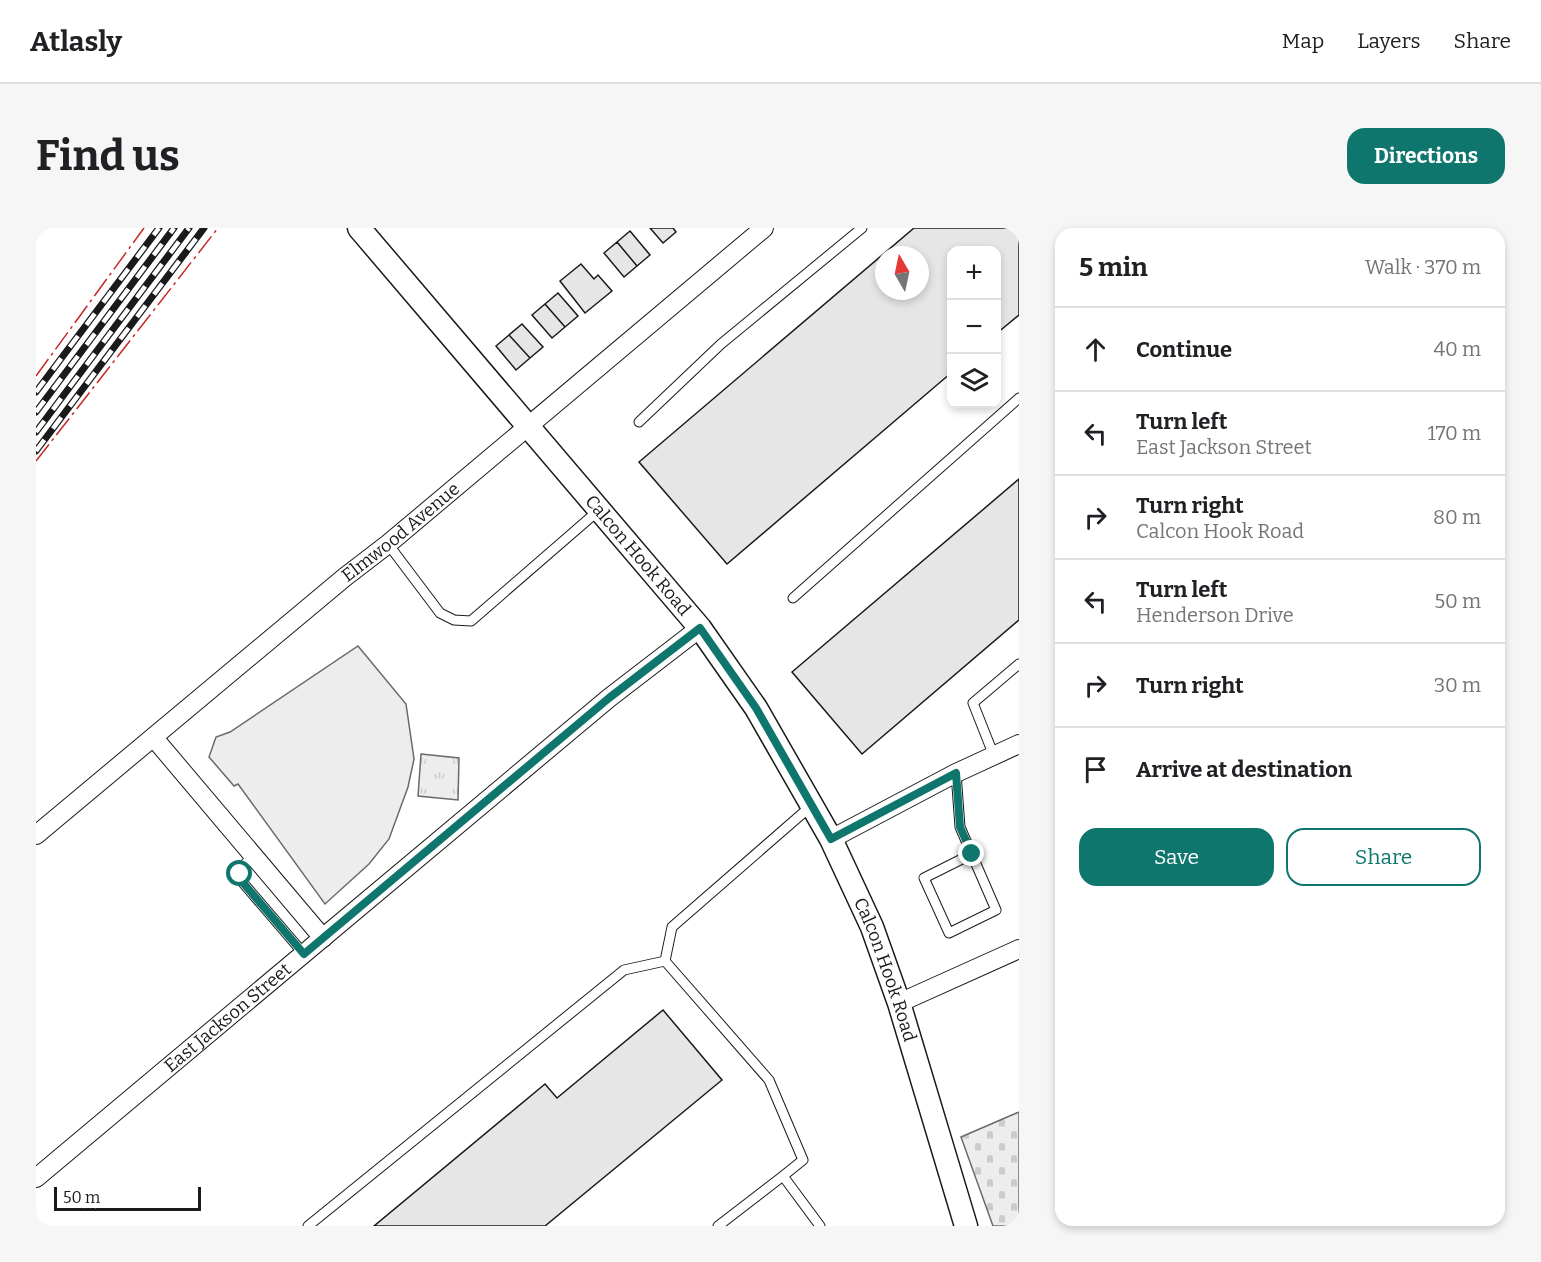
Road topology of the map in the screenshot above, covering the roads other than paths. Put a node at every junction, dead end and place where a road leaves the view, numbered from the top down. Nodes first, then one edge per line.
1 (359, 228) edge
2 (764, 228) edge
3 (862, 228) edge
4 (1019, 398) edge
5 (639, 422) dead end
6 (528, 425) junction
7 (600, 509) junction
8 (388, 544) junction
9 (793, 598) dead end
10 (700, 628) junction
11 (1019, 664) edge
12 (154, 738) junction
13 (1019, 744) edge
14 (994, 756) junction
15 (956, 773) junction
16 (811, 806) junction
17 (36, 834) edge
18 (831, 839) junction
19 (972, 854) junction
20 (253, 855) junction
21 (323, 938) junction
22 (1019, 949) edge
23 (304, 954) junction
24 (665, 962) junction
25 (899, 1003) junction
26 (783, 1176) junction
27 (36, 1178) edge
28 (308, 1226) edge
29 (717, 1226) edge
30 (820, 1226) edge
31 (966, 1226) edge

1 - 6 street, Calcon Hook Road
2 - 6 street, Elmwood Avenue
3 - 5 lane
4 - 9 lane
6 - 7 street, Calcon Hook Road
6 - 8 street, Elmwood Avenue
7 - 8 lane
7 - 10 street, Calcon Hook Road
8 - 12 street, Elmwood Avenue
10 - 16 street, Calcon Hook Road
10 - 21 street, East Jackson Street
11 - 14 lane
12 - 17 street, Elmwood Avenue
12 - 20 street
13 - 14 street
14 - 15 street
15 - 18 street
15 - 19 lane
16 - 18 street, Calcon Hook Road
16 - 24 lane
18 - 25 street, Calcon Hook Road
19 - 19 lane
20 - 21 street
20 - 23 lane
21 - 23 street, East Jackson Street
22 - 25 street
23 - 27 street, East Jackson Street
24 - 26 lane
24 - 28 lane
25 - 31 street, Calcon Hook Road
26 - 29 lane
26 - 30 lane

